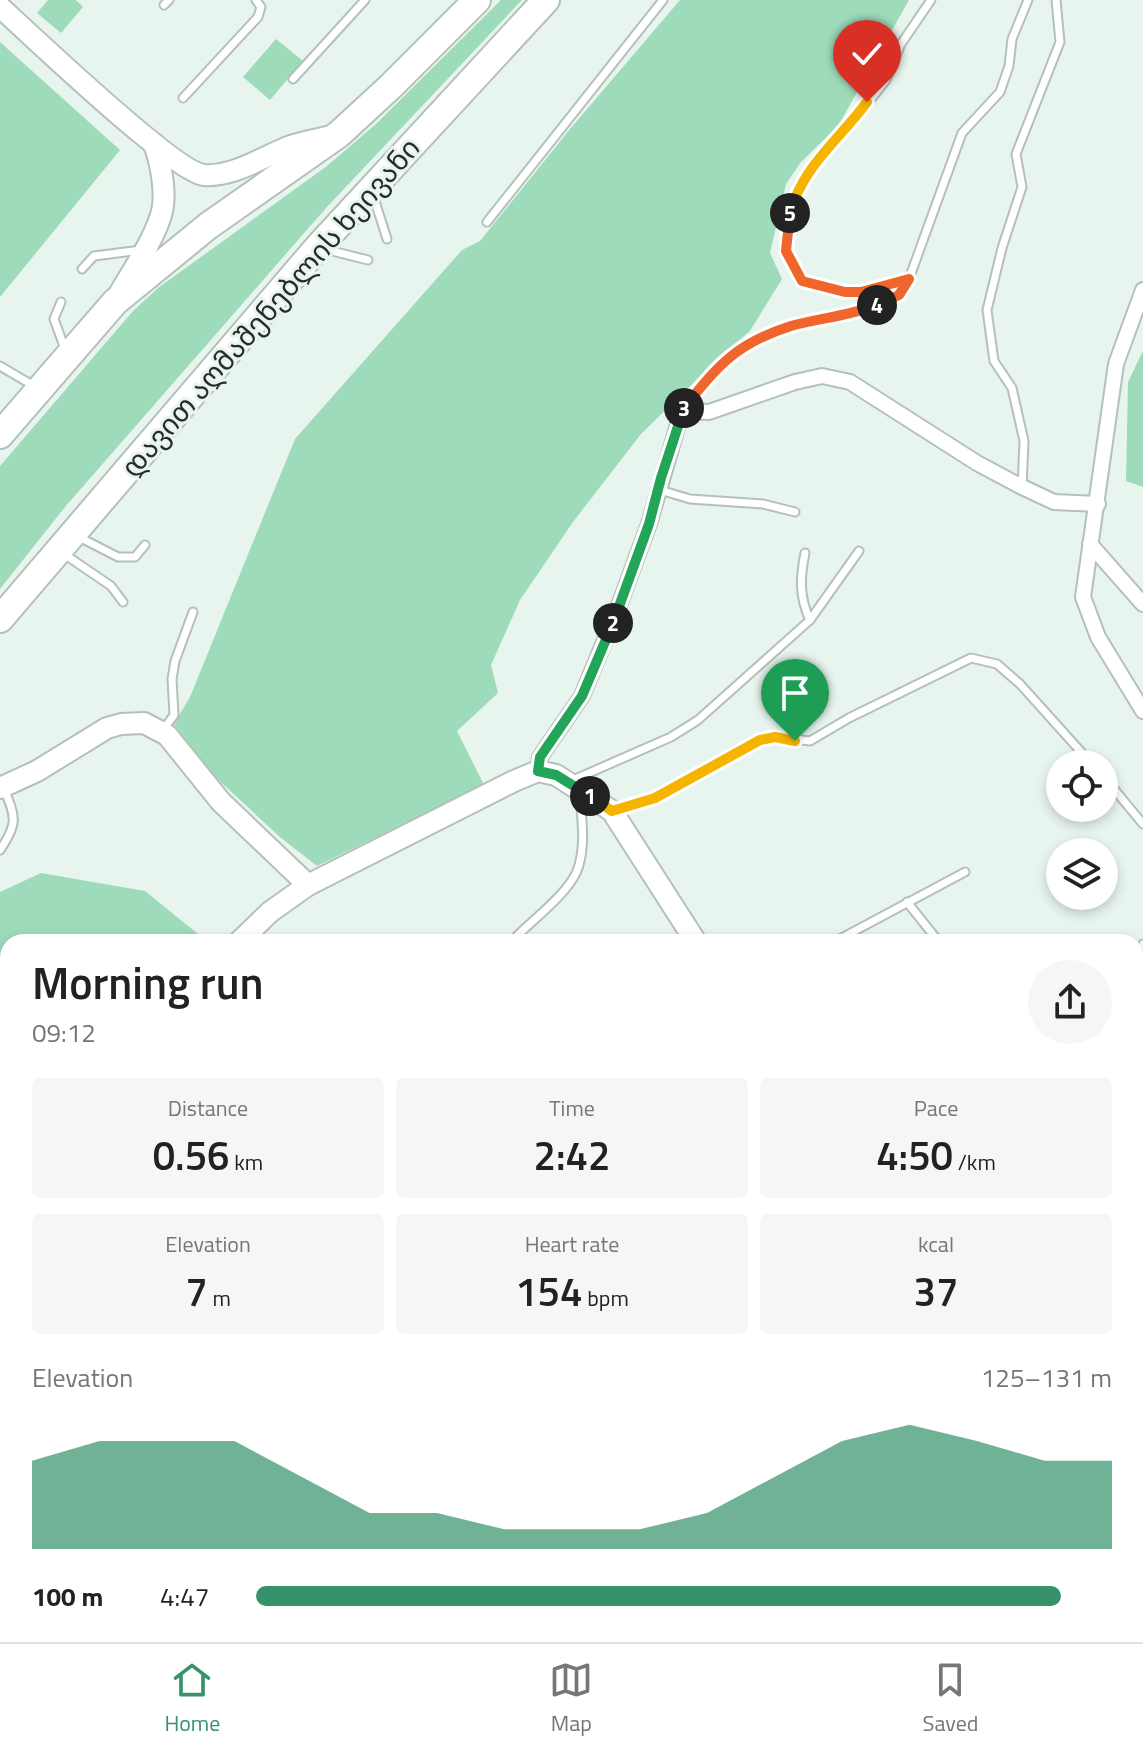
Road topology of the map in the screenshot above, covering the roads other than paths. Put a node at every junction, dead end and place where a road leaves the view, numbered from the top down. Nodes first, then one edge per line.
1 (256, 0) edge
2 (365, 0) edge
3 (546, 0) edge
4 (663, 0) edge
5 (931, 0) edge
6 (1028, 0) edge
7 (1056, 0) edge
8 (475, 1) edge
9 (0, 7) edge
10 (293, 79) dead end
11 (183, 98) dead end
12 (339, 134) junction
13 (154, 144) junction
14 (371, 189) junction
15 (487, 222) dead end
16 (387, 239) dead end
17 (318, 247) junction
18 (143, 250) junction
19 (368, 260) dead end
20 (82, 269) dead end
21 (909, 279) junction
22 (1143, 290) edge
23 (61, 302) dead end
24 (115, 302) junction
25 (68, 356) junction
26 (0, 366) edge
27 (39, 390) junction
28 (682, 411) junction
29 (0, 435) edge
30 (1022, 487) junction
31 (658, 489) junction
32 (1098, 504) junction
33 (795, 512) dead end
34 (66, 542) junction
35 (1090, 544) junction
36 (145, 545) dead end
37 (859, 551) dead end
38 (805, 553) dead end
39 (123, 602) dead end
40 (1143, 604) edge
41 (193, 612) dead end
42 (0, 619) edge
43 (810, 620) junction
44 (1143, 711) edge
45 (161, 732) junction
46 (1079, 750) edge
47 (538, 771) junction
48 (574, 786) junction
49 (2, 788) edge
50 (1118, 794) edge
51 (612, 811) junction
52 (1143, 824) edge
53 (0, 850) edge
54 (965, 872) dead end
55 (308, 885) junction
56 (907, 902) junction
57 (247, 934) edge
58 (519, 934) edge
59 (691, 934) edge
60 (849, 934) edge
61 (933, 934) edge

1 - 11 lane
2 - 10 lane
3 - 14 highway, დავით აღმაშენებლის ხეივანი
4 - 15 lane
5 - 21 lane
6 - 21 lane
7 - 30 lane
8 - 12 highway, დავით აღმაშენებლის ხეივანი
9 - 13 street
12 - 13 street
12 - 24 highway, დავით აღმაშენებლის ხეივანი
13 - 18 street
14 - 16 lane
14 - 17 highway, დავით აღმაშენებლის ხეივანი
17 - 19 lane
17 - 34 highway, დავით აღმაშენებლის ხეივანი
18 - 20 lane
18 - 24 street
21 - 28 lane
22 - 32 street
23 - 25 lane
24 - 25 highway, დავით აღმაშენებლის ხეივანი
25 - 27 highway, დავით აღმაშენებლის ხეივანი
26 - 27 lane
27 - 29 highway, დავით აღმაშენებლის ხეივანი
28 - 30 street
28 - 31 street
30 - 32 street
31 - 33 lane
31 - 47 street
32 - 35 street
34 - 36 lane
34 - 39 lane
34 - 42 highway, დავით აღმაშენებლის ხეივანი
35 - 40 street
35 - 44 street
37 - 43 lane
38 - 43 lane
41 - 45 lane
43 - 48 lane
45 - 49 street
45 - 55 street
46 - 51 lane
47 - 48 street
47 - 55 street
48 - 51 street
48 - 58 lane
49 - 53 lane
50 - 52 lane
51 - 59 street
54 - 56 lane
55 - 57 street
56 - 60 lane
56 - 61 lane

